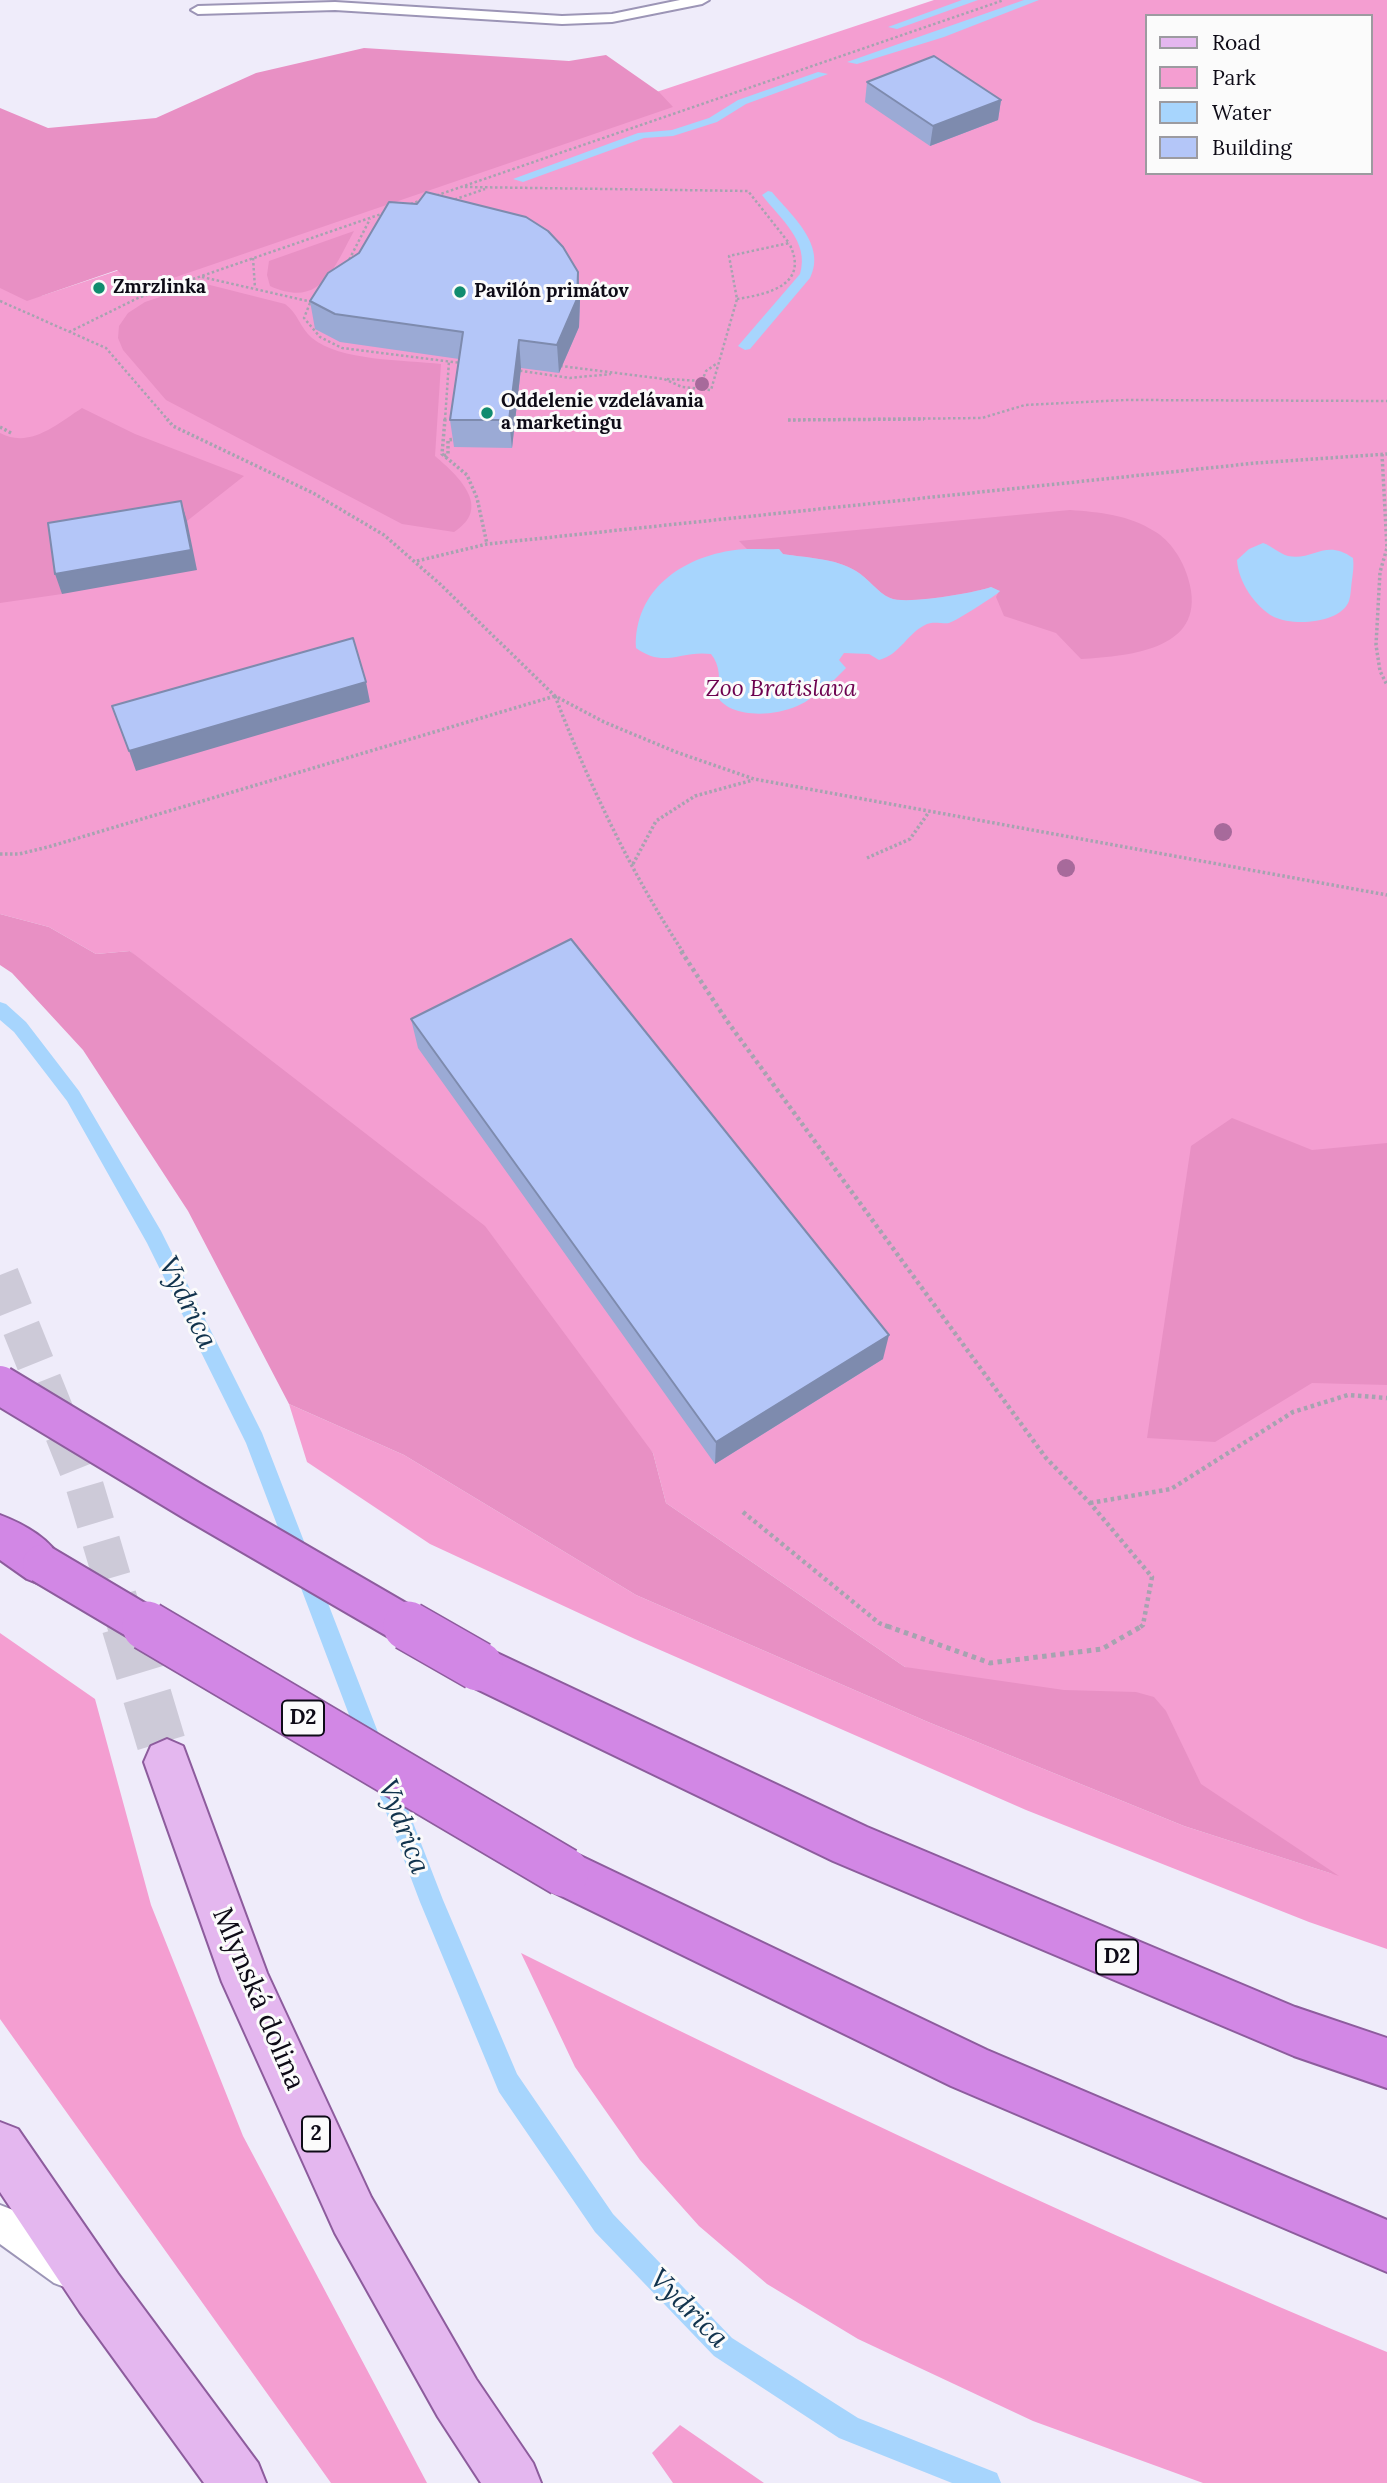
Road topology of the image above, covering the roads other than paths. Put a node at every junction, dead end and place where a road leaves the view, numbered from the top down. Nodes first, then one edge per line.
1 (702, 0) edge
2 (198, 10) dead end
3 (0, 1385) edge
4 (0, 1535) edge
5 (167, 1762) tunnel mouth
6 (1387, 2063) edge
7 (0, 2147) edge
8 (0, 2223) edge
9 (1387, 2246) edge
10 (99, 2293) junction
11 (238, 2483) edge
12 (513, 2483) edge

1 - 2 lane
3 - 6 highway, D2, bridge
4 - 9 highway, D2, bridge
5 - 12 main road, Mlynská dolina / 2
7 - 10 main road
8 - 10 lane
10 - 11 main road

